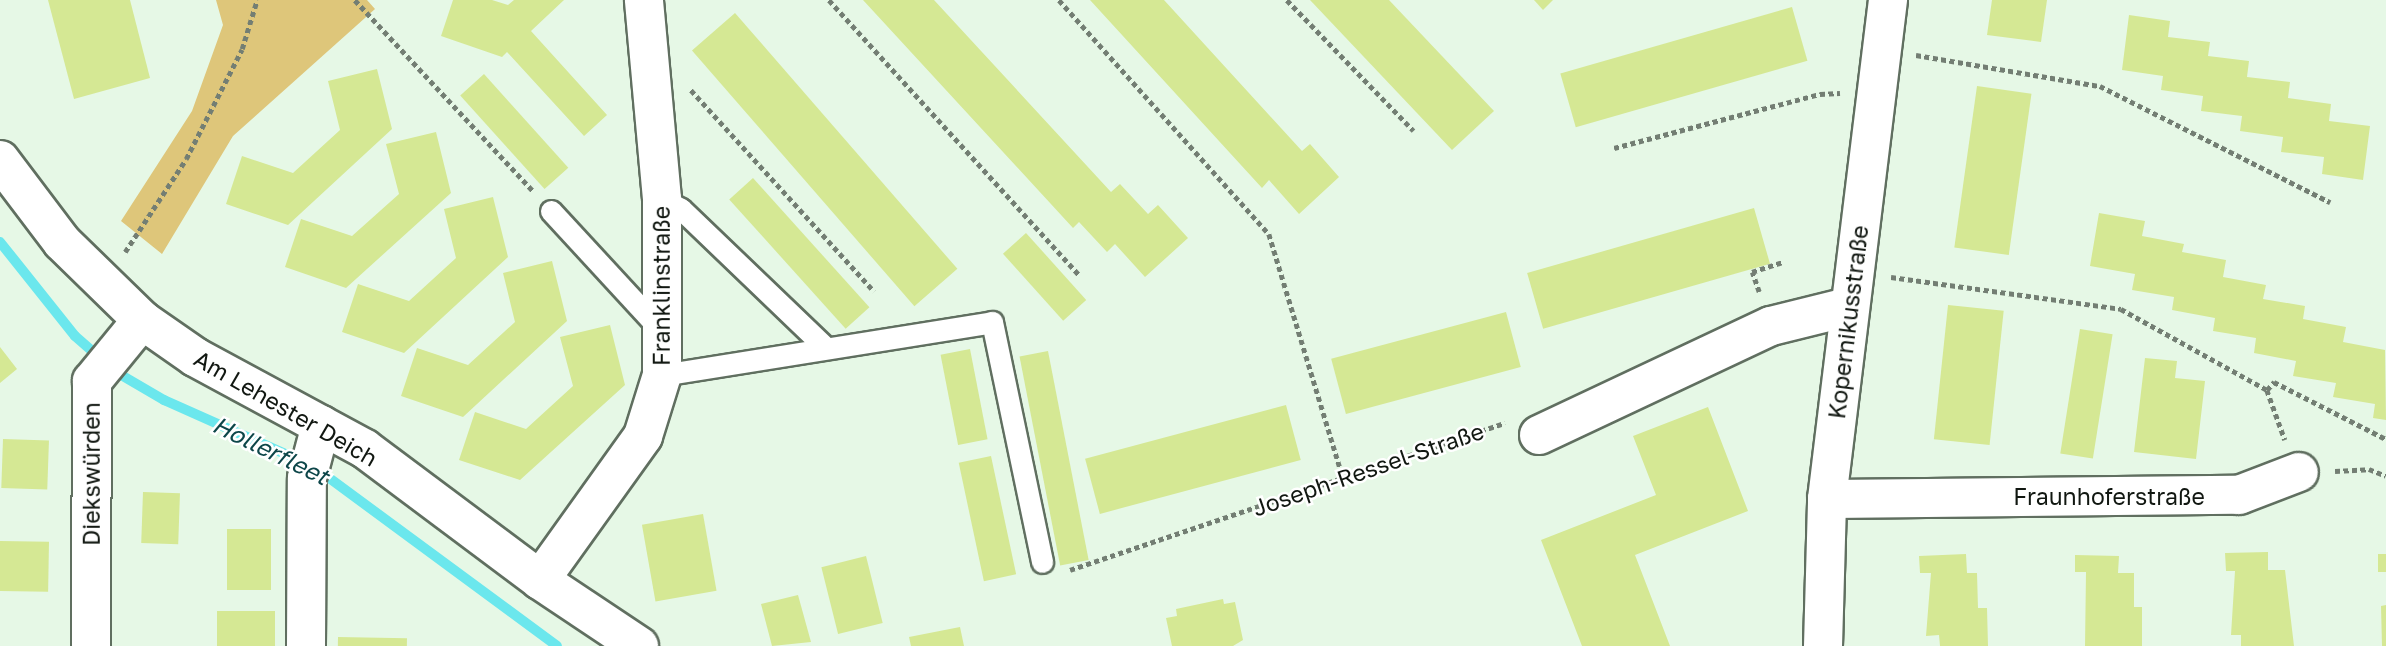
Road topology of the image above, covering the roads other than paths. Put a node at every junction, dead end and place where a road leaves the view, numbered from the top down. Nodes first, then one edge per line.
1 (644, 0) edge
2 (1888, 0) edge
3 (0, 160) edge
4 (662, 199) junction
5 (551, 211) road end
6 (1852, 289) junction
7 (142, 320) junction
8 (665, 334) junction
9 (826, 348) junction
10 (662, 375) junction
11 (1539, 435) road end
12 (314, 453) junction
13 (2299, 472) road end
14 (1827, 499) junction
15 (1042, 562) road end
16 (540, 580) junction
17 (91, 646) edge
18 (306, 646) edge
19 (639, 646) edge
20 (1823, 646) edge

1 - 4 street, Franklinstraße
2 - 6 street, Kopernikusstraße
3 - 7 street, Am Lehester Deich
4 - 8 street, Franklinstraße
4 - 9 lane
5 - 8 lane
6 - 11 street
6 - 14 street, Kopernikusstraße
7 - 12 street, Am Lehester Deich
7 - 17 street, Diekswürden
8 - 10 street, Franklinstraße
9 - 10 lane
9 - 15 lane
10 - 16 street, Franklinstraße
12 - 16 street, Am Lehester Deich
12 - 18 street
13 - 14 street, Fraunhoferstraße
14 - 20 street, Kopernikusstraße
16 - 19 street, Am Lehester Deich

